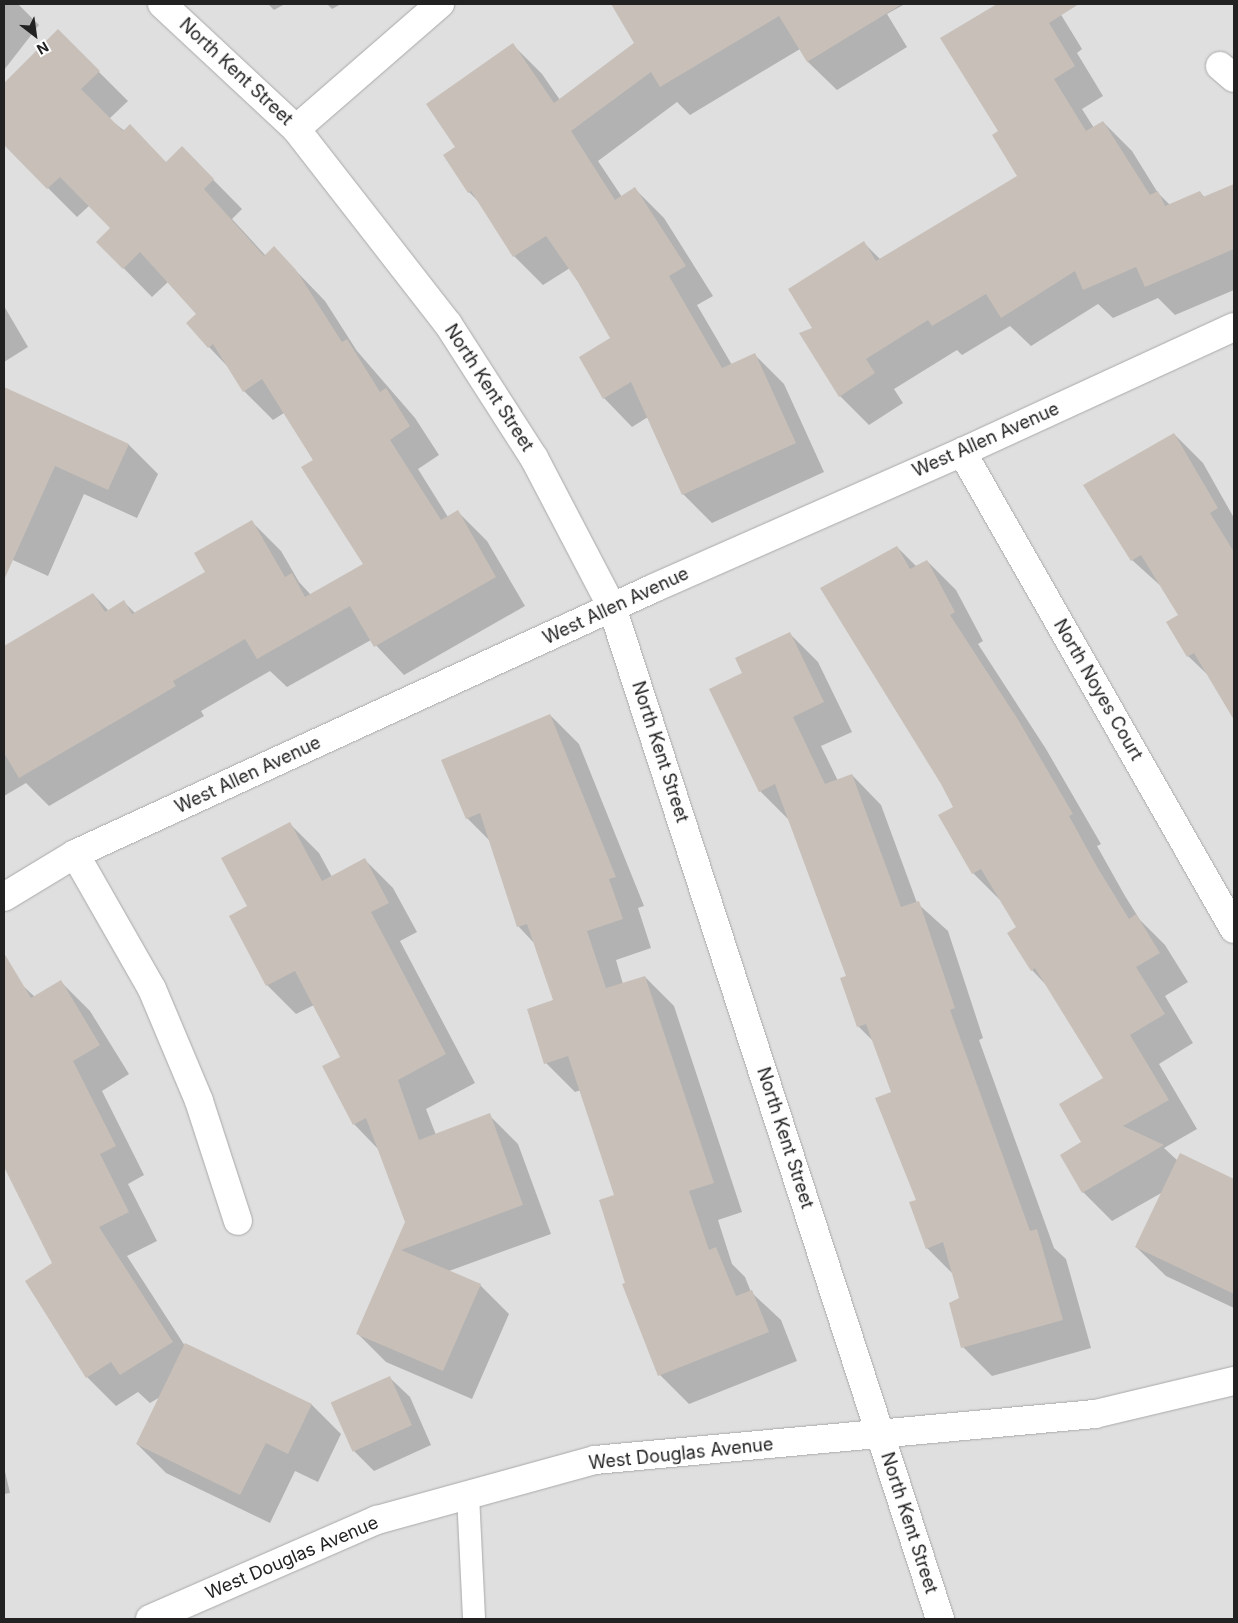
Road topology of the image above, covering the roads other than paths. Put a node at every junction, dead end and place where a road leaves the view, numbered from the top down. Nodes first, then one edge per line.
1 (162, 4) edge
2 (440, 4) edge
3 (296, 129) junction
4 (1234, 327) edge
5 (962, 452) junction
6 (612, 607) junction
7 (75, 854) junction
8 (4, 896) edge
9 (1234, 929) edge
10 (238, 1221) dead end
11 (1234, 1380) edge
12 (881, 1435) junction
13 (468, 1495) junction
14 (150, 1619) edge
15 (474, 1619) edge
16 (940, 1619) edge

1 - 3 street, North Kent Street
2 - 3 street
3 - 6 street, North Kent Street
4 - 5 street, West Allen Avenue
5 - 6 street, West Allen Avenue
5 - 9 street, North Noyes Court
6 - 7 street, West Allen Avenue
6 - 12 street, North Kent Street
7 - 8 street, West Allen Avenue
7 - 10 street
11 - 12 street, West Douglas Avenue
12 - 13 street, West Douglas Avenue
12 - 16 street, North Kent Street
13 - 14 street, West Douglas Avenue
13 - 15 lane

